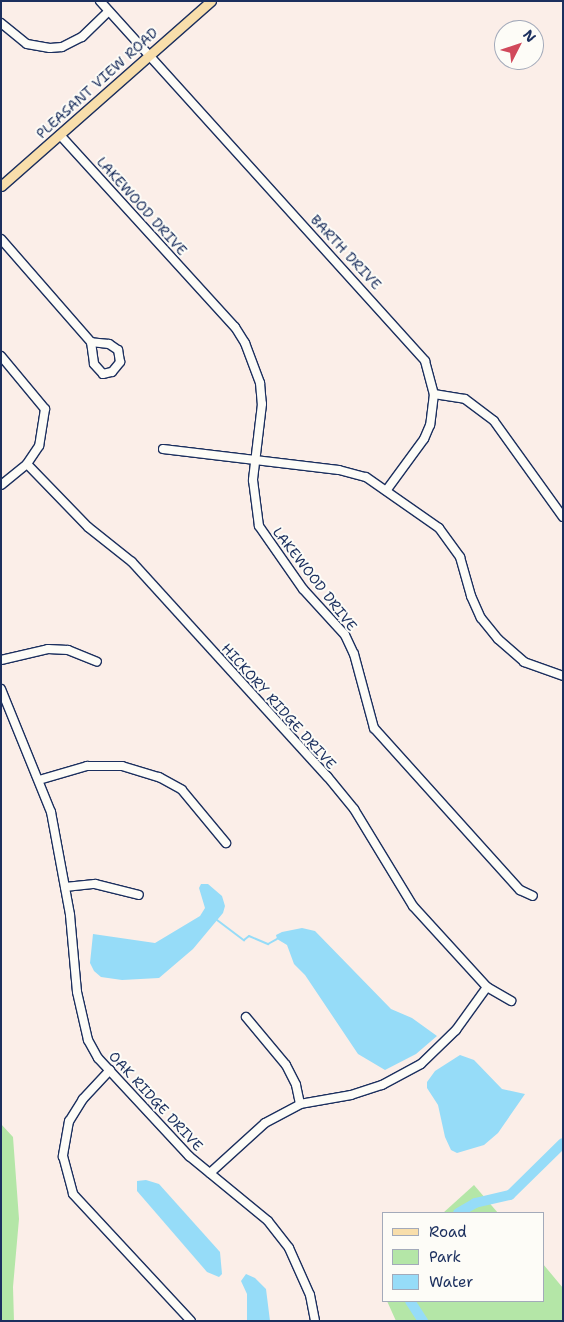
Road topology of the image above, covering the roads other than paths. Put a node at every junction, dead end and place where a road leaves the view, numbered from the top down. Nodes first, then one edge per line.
1 (100, 1) edge
2 (211, 1) edge
3 (108, 12) junction
4 (1, 23) edge
5 (148, 56) junction
6 (60, 135) junction
7 (1, 186) edge
8 (1, 239) edge
9 (91, 342) junction
10 (1, 356) edge
11 (434, 394) junction
12 (163, 449) dead end
13 (256, 460) junction
14 (28, 464) junction
15 (1, 485) edge
16 (386, 491) junction
17 (563, 517) edge
18 (1, 660) edge
19 (97, 662) dead end
20 (563, 676) edge
21 (1, 689) edge
22 (39, 780) junction
23 (226, 843) dead end
24 (65, 887) junction
25 (139, 895) dead end
26 (533, 896) dead end
27 (487, 987) junction
28 (511, 1001) dead end
29 (246, 1017) dead end
30 (110, 1070) junction
31 (300, 1104) junction
32 (210, 1173) junction
33 (191, 1321) edge
34 (315, 1321) edge

1 - 3 street, BARTH DRIVE
2 - 5 main road, PLEASANT VIEW ROAD
3 - 4 street
3 - 5 street, BARTH DRIVE
5 - 6 main road, PLEASANT VIEW ROAD
5 - 11 street, BARTH DRIVE
6 - 7 main road, PLEASANT VIEW ROAD
6 - 13 street, LAKEWOOD DRIVE
8 - 9 street
9 - 9 street
10 - 14 street
11 - 16 street, BARTH DRIVE
11 - 17 street
12 - 13 street
13 - 16 street
13 - 26 street, LAKEWOOD DRIVE
14 - 15 street
14 - 27 street, HICKORY RIDGE DRIVE
16 - 20 street
18 - 19 street
21 - 22 street, OAK RIDGE DRIVE
22 - 23 street
22 - 24 street, OAK RIDGE DRIVE
24 - 25 street
24 - 30 street, OAK RIDGE DRIVE
27 - 28 street, HICKORY RIDGE DRIVE
27 - 31 street
29 - 31 street
30 - 32 street, OAK RIDGE DRIVE
30 - 33 street
31 - 32 street
32 - 34 street, OAK RIDGE DRIVE

